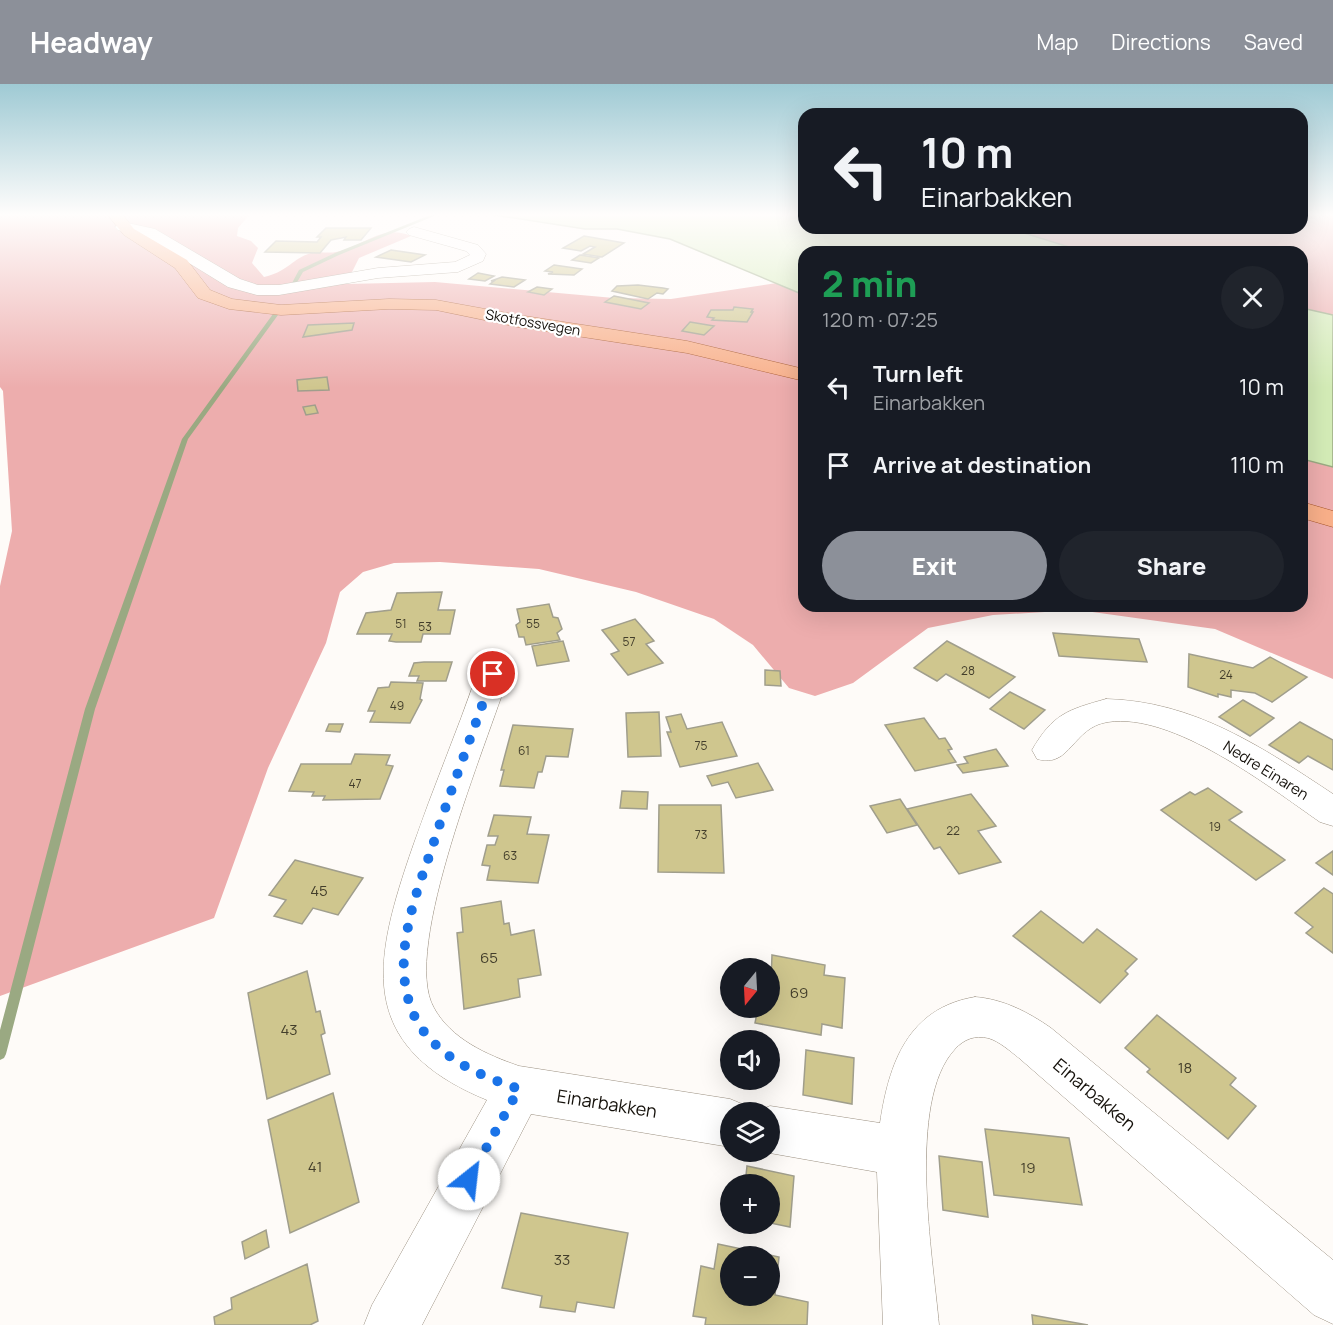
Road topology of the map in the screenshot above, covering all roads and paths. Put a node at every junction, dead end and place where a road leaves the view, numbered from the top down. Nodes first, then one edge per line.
1 (187, 272) edge
2 (216, 272) edge
3 (392, 272) edge
4 (798, 374) edge
5 (1308, 512) edge
6 (1333, 519) edge
7 (493, 674) dead end
8 (1048, 750) dead end
9 (1333, 812) edge
10 (519, 1089) junction
11 (720, 1121) edge
12 (780, 1132) edge
13 (902, 1151) junction
14 (1333, 1296) edge
15 (392, 1325) edge
16 (911, 1325) edge

1 - 4 main road, Skotfossvegen
2 - 3 street
5 - 6 main road
7 - 10 street, Einarbakken
8 - 9 street, Nedre Einaren
10 - 11 street, Einarbakken
10 - 15 street
12 - 13 street
13 - 14 street, Einarbakken
13 - 16 street, Einarbakken

